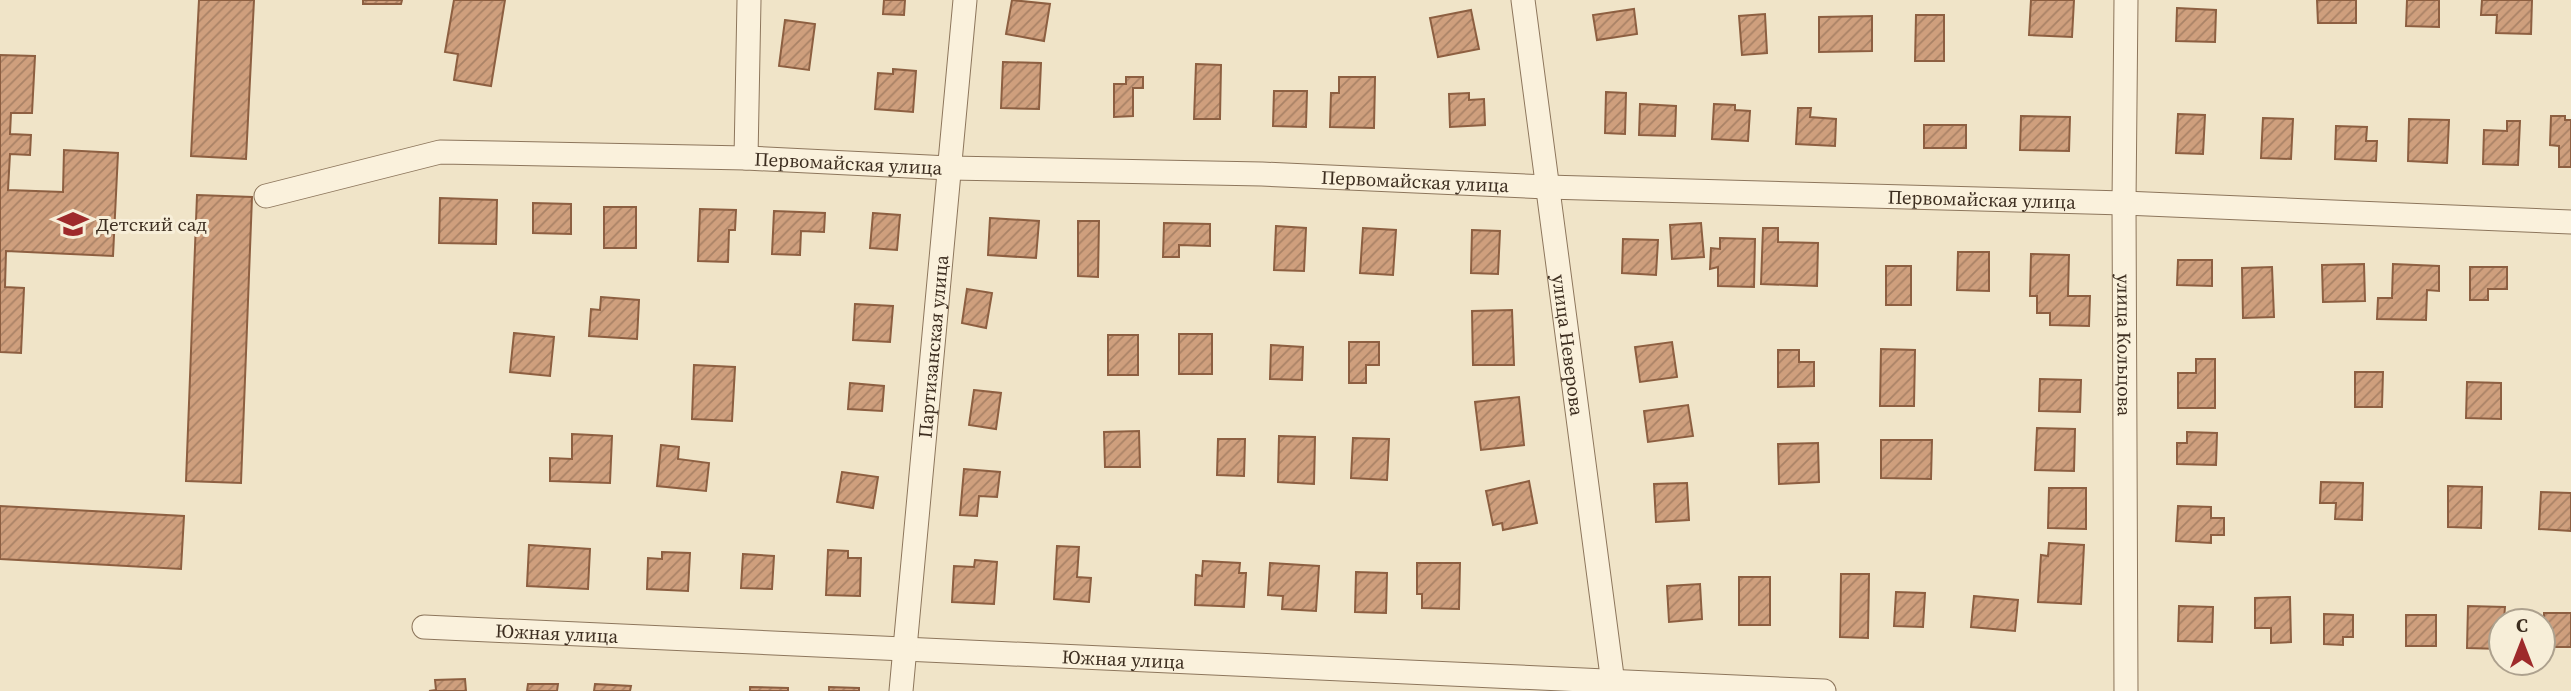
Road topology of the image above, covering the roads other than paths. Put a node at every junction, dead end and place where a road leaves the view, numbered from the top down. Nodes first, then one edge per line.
1 (749, 0) edge
2 (965, 0) edge
3 (1523, 0) edge
4 (2126, 0) edge
5 (746, 158) junction
6 (949, 168) junction
7 (1547, 187) junction
8 (266, 196) dead end
9 (2124, 203) junction
10 (2571, 222) edge
11 (424, 627) dead end
12 (905, 649) junction
13 (1614, 687) edge
14 (901, 691) edge
15 (1824, 691) edge
16 (2126, 691) edge

1 - 5 street
2 - 6 street, Партизанская улица
3 - 7 street, улица Неверова
4 - 9 street, улица Кольцова
5 - 6 street, Первомайская улица
5 - 8 street, Первомайская улица
6 - 7 street, Первомайская улица
6 - 12 street, Партизанская улица
7 - 9 street, Первомайская улица
7 - 13 street, улица Неверова
9 - 10 street, Первомайская улица
9 - 16 street, улица Кольцова
11 - 12 street, Южная улица
12 - 13 street, Южная улица
12 - 14 street, Партизанская улица
13 - 15 street, Южная улица

